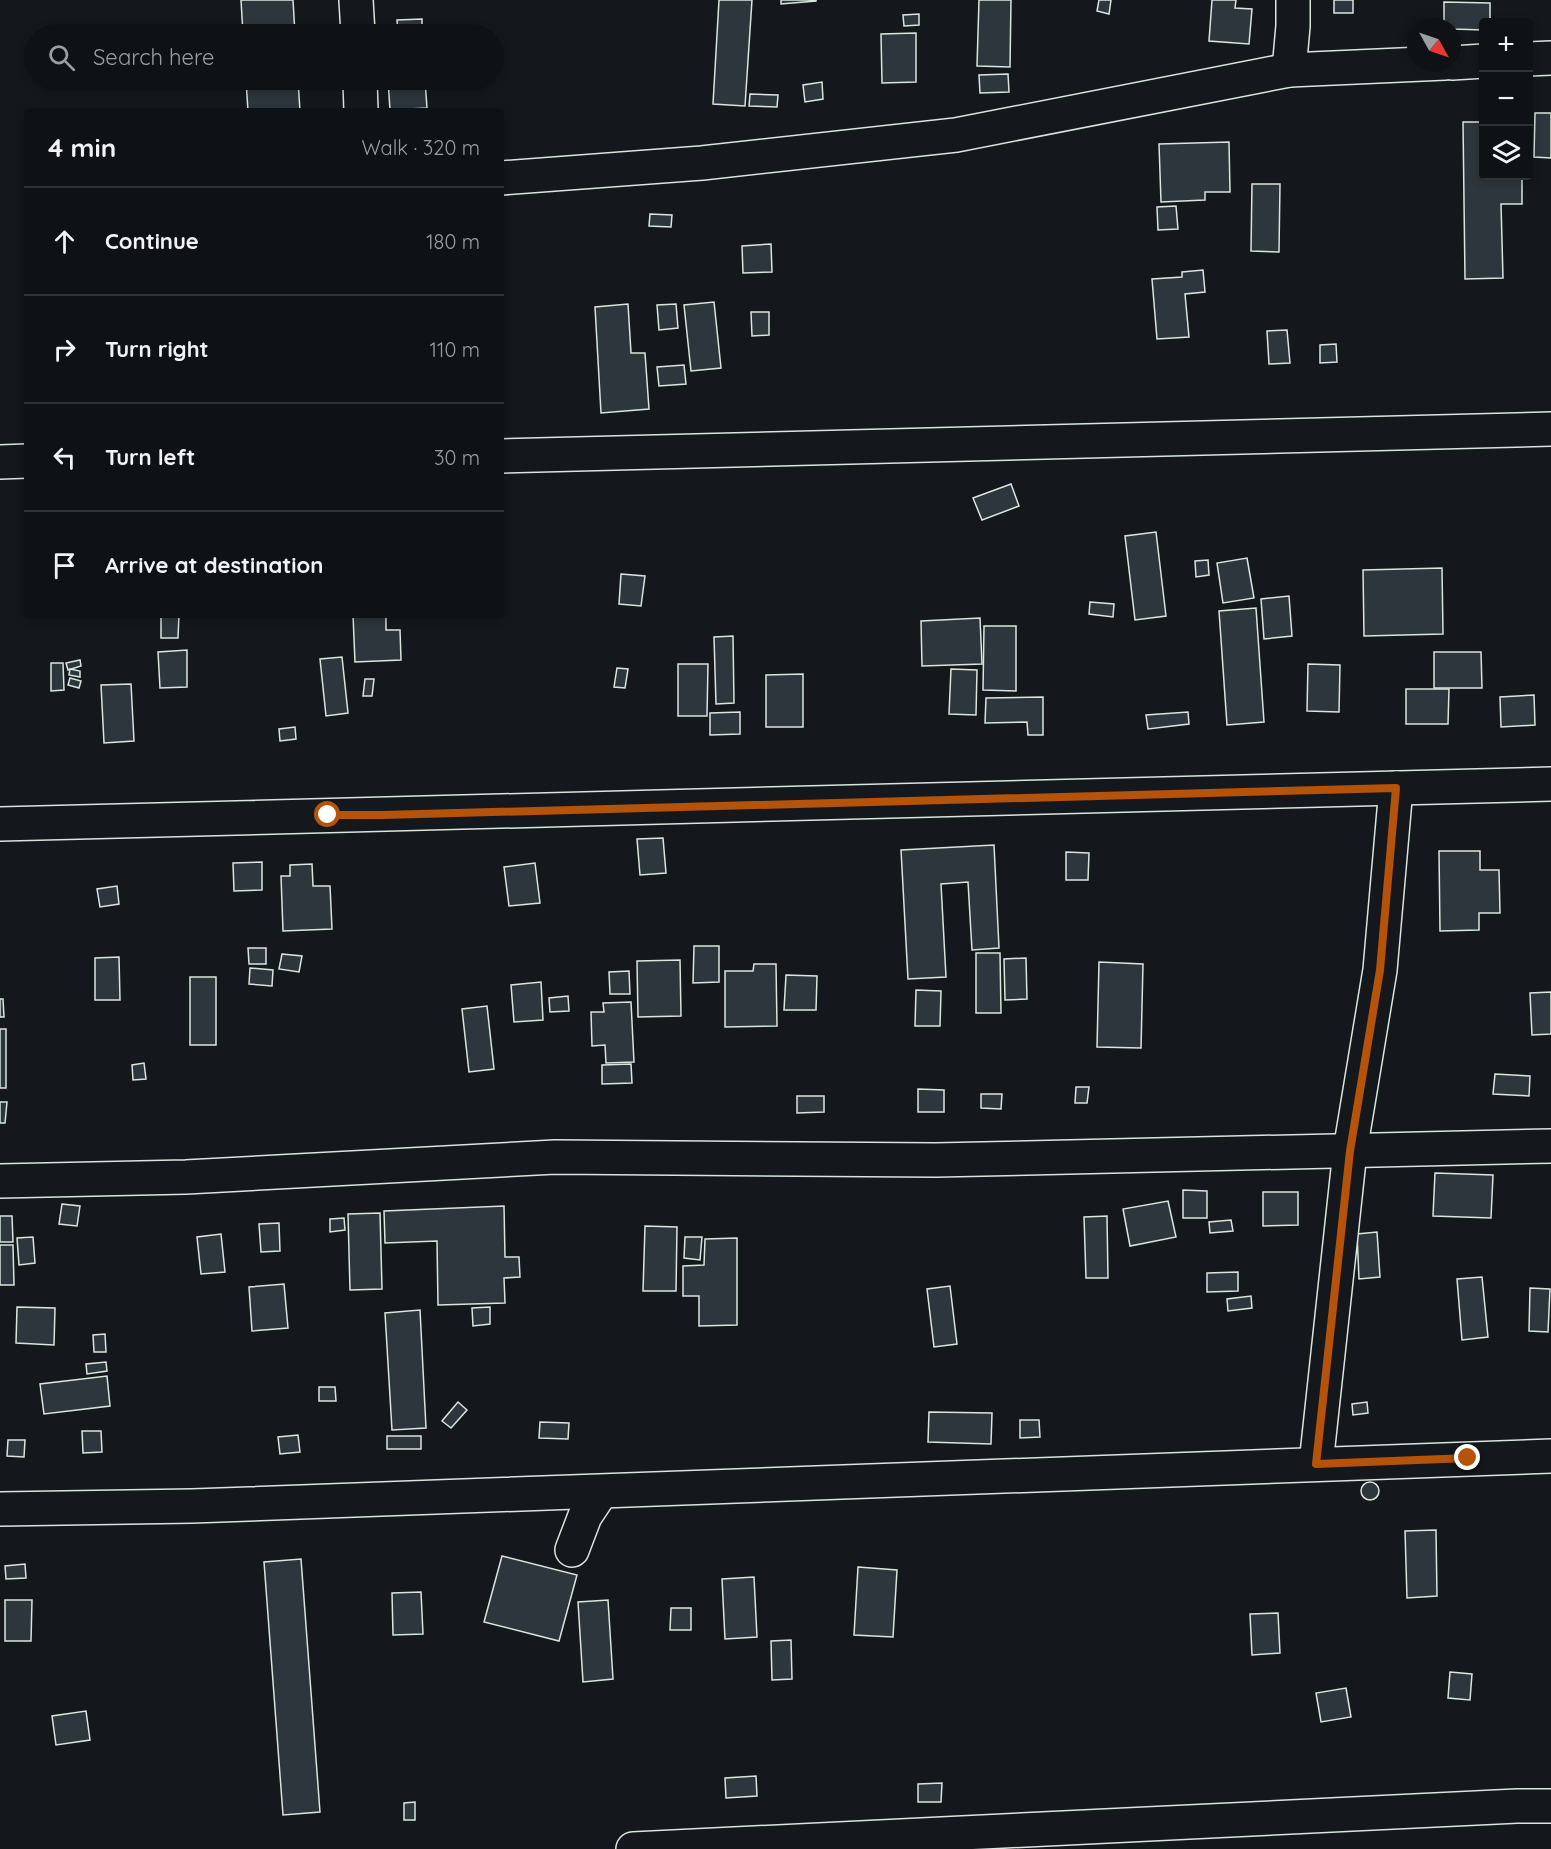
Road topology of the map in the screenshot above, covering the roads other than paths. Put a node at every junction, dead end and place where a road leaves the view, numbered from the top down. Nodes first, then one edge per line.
1 (356, 0) edge
2 (1293, 0) edge
3 (357, 24) edge
4 (1551, 58) edge
5 (1533, 59) edge
6 (1479, 61) edge
7 (1461, 62) edge
8 (1407, 65) edge
9 (1289, 70) junction
10 (360, 90) edge
11 (361, 108) edge
12 (504, 178) edge
13 (1551, 429) edge
14 (504, 456) edge
15 (24, 461) edge
16 (0, 462) edge
17 (1551, 784) edge
18 (1396, 788) junction
19 (0, 824) edge
20 (1551, 1146) edge
21 (1350, 1151) junction
22 (0, 1181) edge
23 (1551, 1456) edge
24 (1316, 1464) junction
25 (601, 1492) junction
26 (0, 1509) edge
27 (572, 1550) dead end
28 (1551, 1806) edge
29 (633, 1849) edge

1 - 3 street
2 - 9 street
4 - 5 street
6 - 7 street
8 - 9 street
9 - 12 street
10 - 11 street
13 - 14 street
15 - 16 street
17 - 18 street
18 - 19 street
18 - 21 street
20 - 21 street
21 - 22 street
21 - 24 street
23 - 24 street
24 - 25 street
25 - 26 street
25 - 27 street
28 - 29 street

